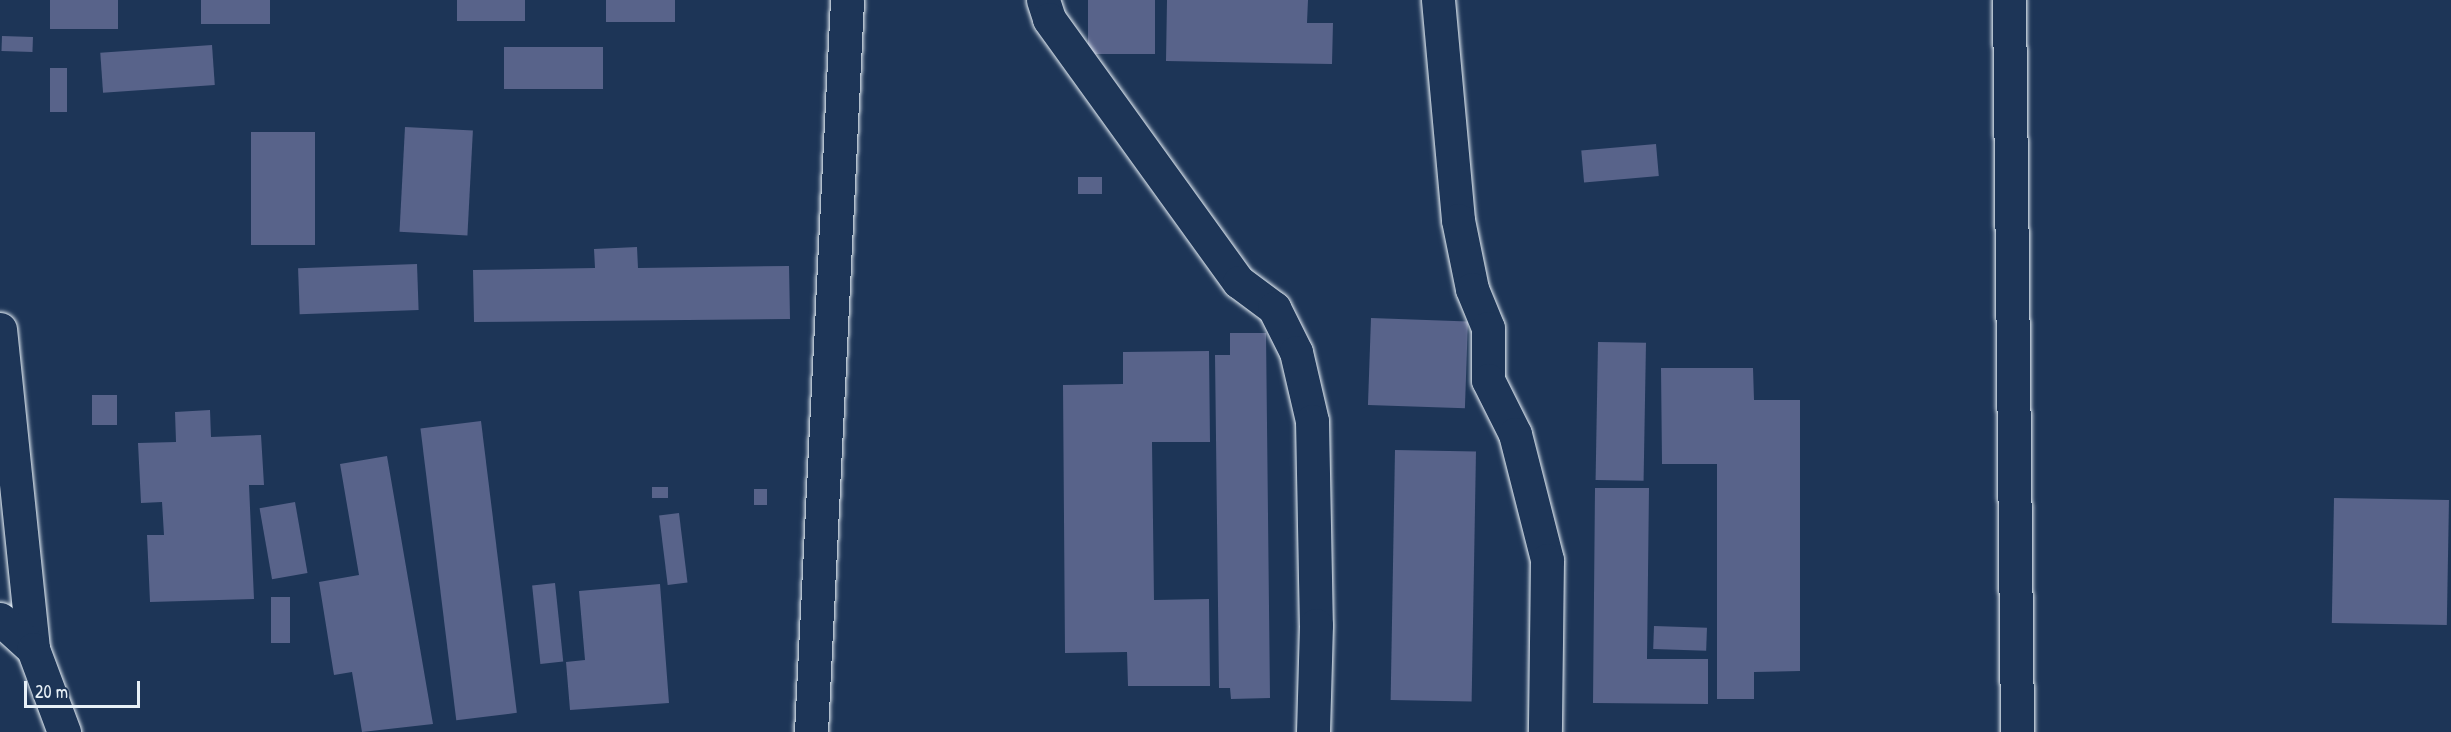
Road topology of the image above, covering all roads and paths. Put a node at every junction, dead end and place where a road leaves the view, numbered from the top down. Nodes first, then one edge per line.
1 (848, 0) edge
2 (1043, 0) edge
3 (1438, 0) edge
4 (2009, 0) edge
5 (0, 329) edge
6 (0, 619) edge
7 (33, 649) junction
8 (64, 732) edge
9 (811, 732) edge
10 (1313, 732) edge
11 (1545, 732) edge
12 (2017, 732) edge

1 - 9 street
2 - 10 street
3 - 11 street
4 - 12 street
5 - 7 street
6 - 7 street
7 - 8 street

